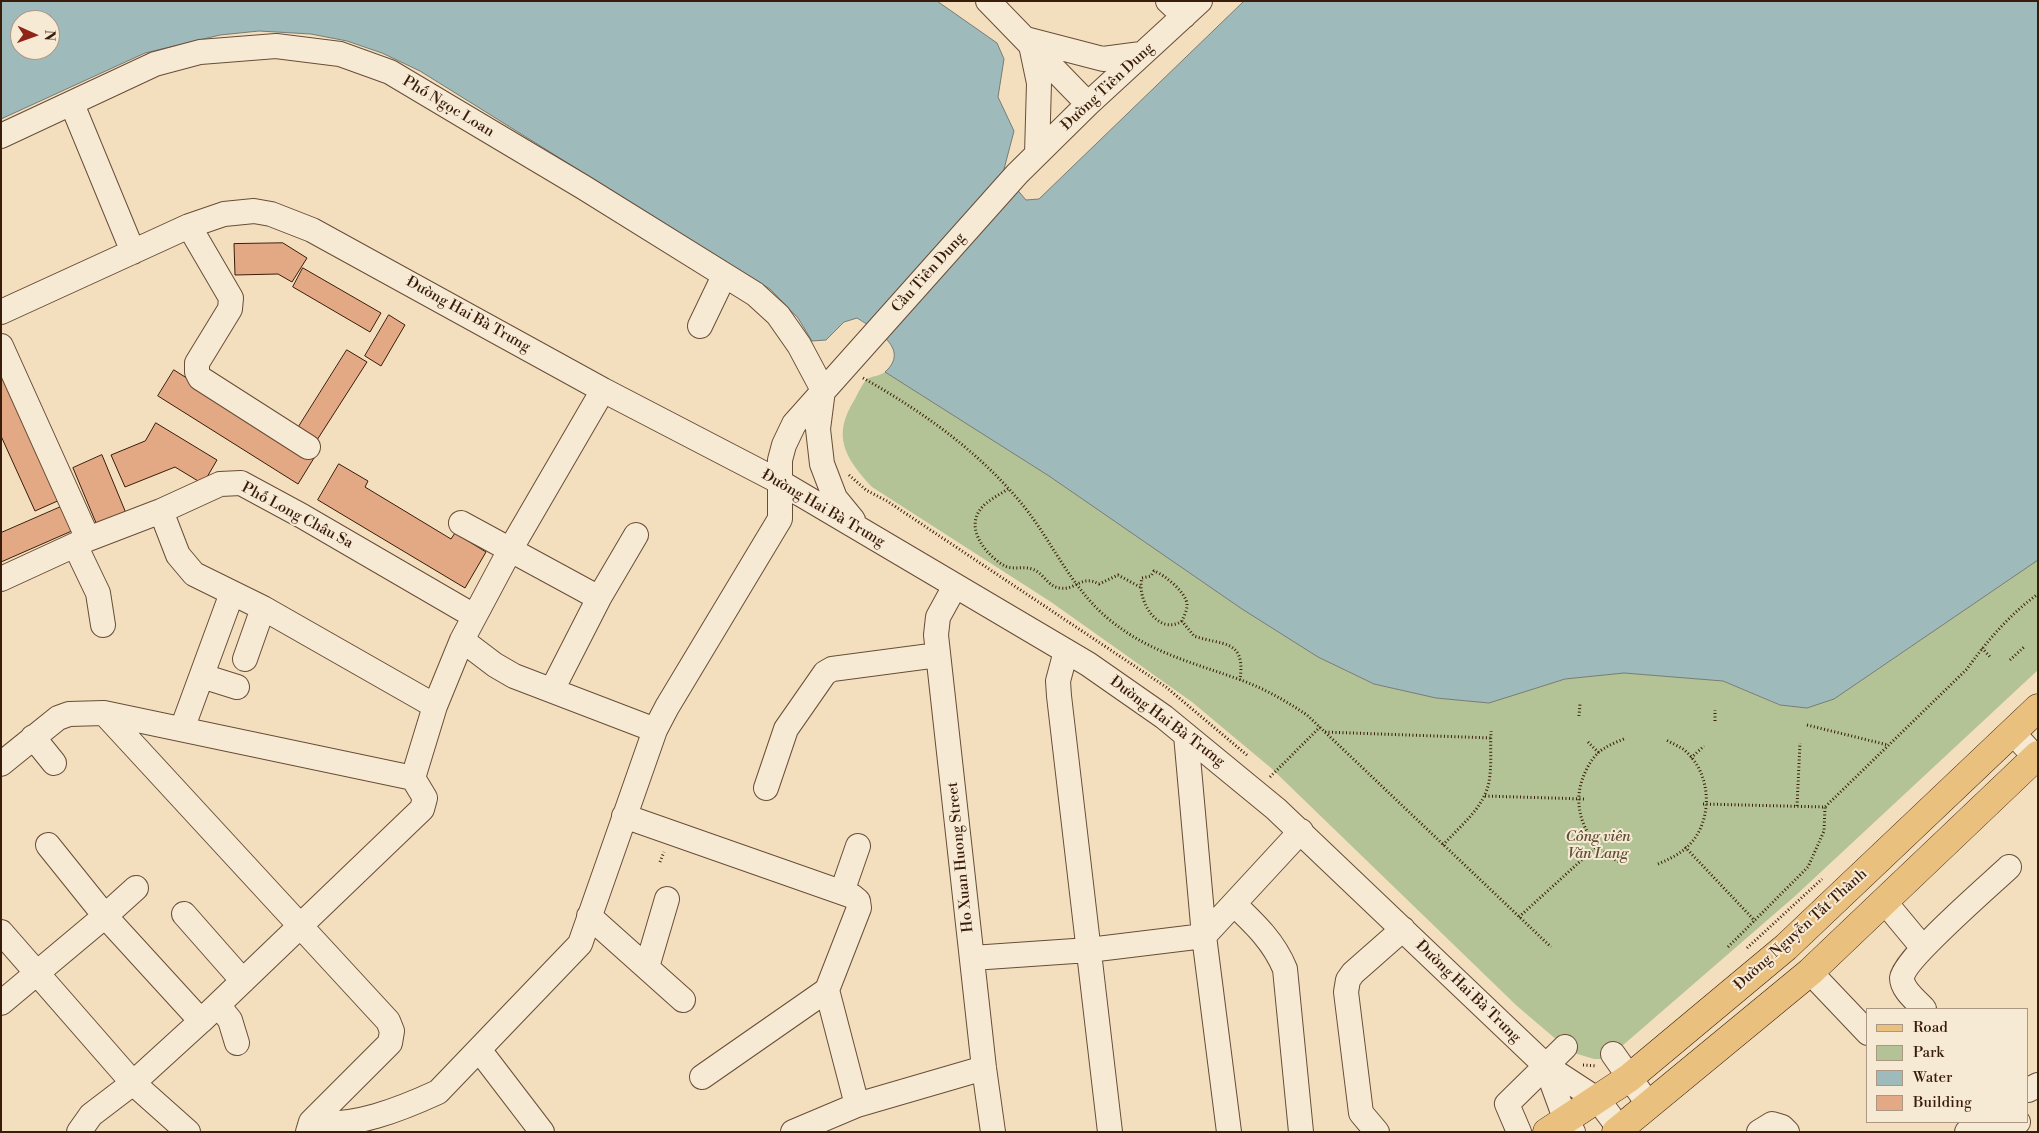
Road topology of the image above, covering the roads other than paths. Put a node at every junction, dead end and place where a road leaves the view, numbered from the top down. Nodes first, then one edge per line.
1 (988, 1) edge
2 (1184, 6) edge
3 (1027, 42) junction
4 (1141, 54) junction
5 (72, 104) junction
6 (1088, 104) junction
7 (1, 136) edge
8 (1037, 154) junction
9 (1017, 174) joint
10 (189, 226) junction
11 (133, 252) junction
12 (724, 276) junction
13 (1, 312) edge
14 (700, 326) dead end
15 (1, 346) edge
16 (603, 390) junction
17 (822, 390) junction
18 (308, 447) dead end
19 (780, 482) junction
20 (161, 511) junction
21 (461, 522) dead end
22 (636, 535) dead end
23 (878, 540) junction
24 (82, 542) junction
25 (510, 550) junction
26 (1, 579) edge
27 (955, 586) junction
28 (232, 593) junction
29 (599, 598) junction
30 (263, 608) junction
31 (474, 616) junction
32 (103, 625) dead end
33 (462, 640) junction
34 (1066, 651) junction
35 (938, 655) junction
36 (245, 659) dead end
37 (202, 676) junction
38 (237, 686) dead end
39 (552, 690) junction
40 (435, 706) junction
41 (2038, 708) edge
42 (104, 713) junction
43 (182, 730) junction
44 (655, 730) junction
45 (2012, 732) junction
46 (1186, 735) junction
47 (33, 737) junction
48 (2037, 757) edge
49 (54, 763) dead end
50 (1, 764) edge
51 (413, 778) junction
52 (766, 788) dead end
53 (624, 816) junction
54 (1301, 831) junction
55 (48, 845) dead end
56 (858, 846) dead end
57 (2009, 867) dead end
58 (136, 888) dead end
59 (842, 892) junction
60 (667, 899) dead end
61 (1884, 901) junction
62 (1234, 904) junction
63 (184, 914) dead end
64 (105, 916) junction
65 (589, 916) junction
66 (300, 927) junction
67 (1403, 929) junction
68 (1, 932) edge
69 (1204, 936) junction
70 (1923, 948) junction
71 (1089, 950) junction
72 (972, 958) junction
73 (647, 968) junction
74 (1810, 972) junction
75 (38, 973) junction
76 (243, 981) junction
77 (827, 990) junction
78 (683, 1000) dead end
79 (1, 1003) edge
80 (1923, 1008) edge
81 (210, 1013) junction
82 (1866, 1031) edge
83 (237, 1043) dead end
84 (1565, 1047) dead end
85 (480, 1051) junction
86 (1613, 1054) dead end
87 (1546, 1066) junction
88 (984, 1068) junction
89 (702, 1077) dead end
90 (1629, 1078) junction
91 (133, 1083) junction
92 (1598, 1100) junction
93 (856, 1105) junction
94 (1649, 1105) junction
95 (2009, 1123) edge
96 (310, 1127) edge
97 (1562, 1128) edge
98 (1974, 1129) edge
99 (1619, 1131) edge
100 (79, 1132) edge
101 (188, 1132) edge
102 (542, 1132) edge
103 (793, 1132) edge
104 (994, 1132) edge
105 (1110, 1132) edge
106 (1229, 1132) edge
107 (1300, 1132) edge
108 (1376, 1132) edge
109 (1520, 1132) edge
110 (1759, 1132) edge
111 (1787, 1132) edge

1 - 3 street
2 - 4 street, Đường Tiên Dung
3 - 4 street
3 - 6 street
3 - 8 street
4 - 6 street, Đường Tiên Dung
5 - 7 street, Phố Ngọc Loan
5 - 11 street
5 - 12 street, Phố Ngọc Loan
6 - 8 street, Đường Tiên Dung
8 - 9 street, Đường Tiên Dung
9 - 17 street, Cầu Tiên Dung
10 - 11 street, Đường Hai Bà Trưng
10 - 16 street, Đường Hai Bà Trưng
10 - 18 street
11 - 13 street, Đường Hai Bà Trưng
12 - 14 street
12 - 17 street, Phố Ngọc Loan
15 - 24 street
16 - 19 street, Đường Hai Bà Trưng
16 - 25 street
17 - 19 street
17 - 23 street
19 - 23 street, Đường Hai Bà Trưng
19 - 44 street
20 - 24 street, Phố Long Châu Sa
20 - 28 street
20 - 31 street, Phố Long Châu Sa
21 - 25 street
22 - 29 street
23 - 27 street, Đường Hai Bà Trưng
24 - 26 street, Phố Long Châu Sa
24 - 32 street
25 - 29 street
25 - 31 street
27 - 34 street, Đường Hai Bà Trưng
27 - 35 street, Ho Xuan Huong Street
28 - 30 street
28 - 37 street
29 - 39 street
30 - 36 street
30 - 40 street
31 - 33 street
33 - 39 street
33 - 40 street
34 - 46 street, Đường Hai Bà Trưng
34 - 71 street
35 - 52 street
35 - 72 street, Ho Xuan Huong Street
37 - 38 street
37 - 43 street
39 - 44 street
40 - 51 street
41 - 45 main road, Đường Nguyễn Tất Thành
42 - 43 street
42 - 47 street
42 - 66 street
43 - 51 street
44 - 53 street
45 - 48 street
45 - 90 main road, Đường Nguyễn Tất Thành
46 - 54 street, Đường Hai Bà Trưng
46 - 69 street
47 - 49 street
47 - 50 street
48 - 61 main road
51 - 66 street
53 - 59 street
53 - 65 street
54 - 62 street
54 - 67 street, Đường Hai Bà Trưng
55 - 64 street
56 - 59 street
57 - 70 street
58 - 64 street
59 - 77 street
60 - 73 street
61 - 70 street
61 - 74 main road
62 - 69 street
62 - 107 street
63 - 76 street
64 - 75 street
64 - 81 street
65 - 73 street
65 - 85 street
66 - 76 street
66 - 96 street
67 - 87 street, Đường Hai Bà Trưng
67 - 108 street
68 - 75 street
69 - 71 street
69 - 106 street
70 - 80 street
71 - 72 street
71 - 105 street
72 - 88 street, Ho Xuan Huong Street
73 - 78 street
74 - 82 street
74 - 94 main road
75 - 79 street
75 - 91 street
76 - 81 street
77 - 89 street
77 - 93 street
81 - 83 street
81 - 91 street
84 - 87 street
85 - 96 street
85 - 102 street
86 - 90 street
87 - 92 street, Đường Hai Bà Trưng
87 - 97 street, Đường Hai Bà Trưng
87 - 109 street
88 - 93 street
88 - 104 street, Ho Xuan Huong Street
90 - 92 main road, Đường Nguyễn Tất Thành
90 - 94 street
91 - 100 street
91 - 101 street
92 - 97 main road, Đường Nguyễn Tất Thành
92 - 99 street, Đường Hai Bà Trưng
93 - 103 street
94 - 99 main road
95 - 98 street
110 - 111 street

